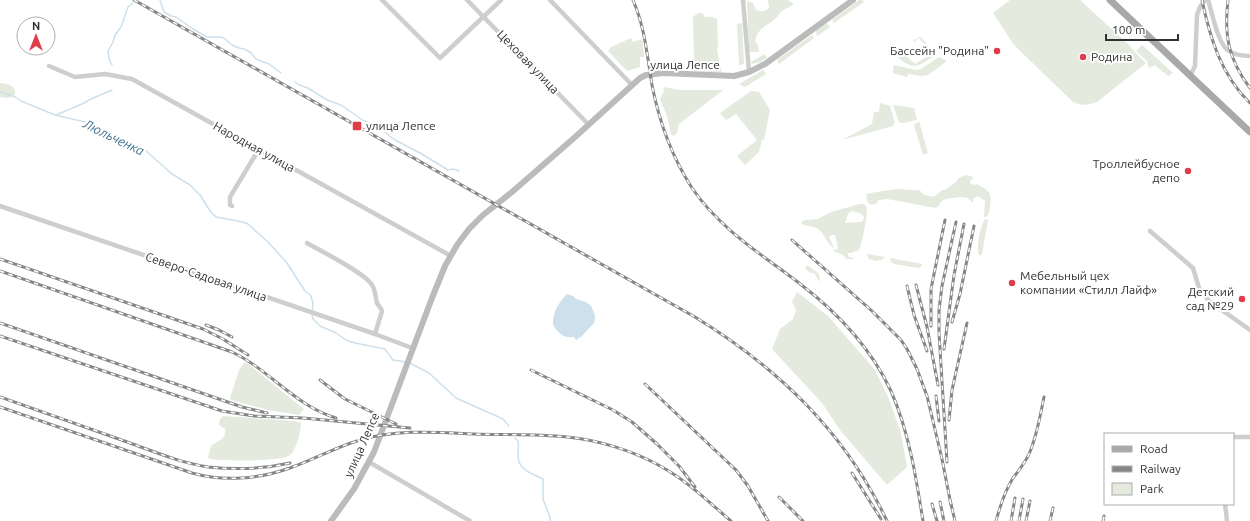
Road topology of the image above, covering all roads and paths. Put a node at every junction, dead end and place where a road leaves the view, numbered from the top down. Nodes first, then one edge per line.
1 (382, 0) edge
2 (467, 0) edge
3 (501, 0) edge
4 (550, 0) edge
5 (743, 0) edge
6 (853, 0) edge
7 (1110, 0) edge
8 (1207, 0) edge
9 (484, 17) junction
10 (1250, 56) edge
11 (49, 66) dead end
12 (749, 72) junction
13 (1190, 76) junction
14 (632, 84) junction
15 (589, 125) junction
16 (1250, 132) edge
17 (259, 149) junction
18 (0, 206) edge
19 (232, 206) dead end
20 (1150, 231) dead end
21 (307, 243) dead end
22 (451, 256) junction
23 (1250, 330) edge
24 (375, 334) junction
25 (411, 351) junction
26 (1234, 437) edge
27 (1250, 437) edge
28 (369, 462) junction
29 (1225, 505) edge
30 (331, 521) edge
31 (470, 521) edge
32 (1227, 521) edge

1 - 9 street
2 - 9 street, Цеховая улица
3 - 9 street
4 - 14 street
5 - 12 street
6 - 12 main road, улица Лепсе
7 - 13 main road
8 - 10 street
8 - 13 street
9 - 15 street, Цеховая улица
11 - 17 street, Народная улица
12 - 14 main road, улица Лепсе
13 - 16 main road
14 - 15 main road, улица Лепсе
15 - 22 main road, улица Лепсе
17 - 19 street
17 - 22 street, Народная улица
18 - 24 street, Северо-Садовая улица
20 - 23 street
21 - 24 street
22 - 25 main road, улица Лепсе
24 - 25 street, Северо-Садовая улица
25 - 28 main road, улица Лепсе
26 - 27 street
28 - 30 main road, улица Лепсе
28 - 31 street
29 - 32 street

